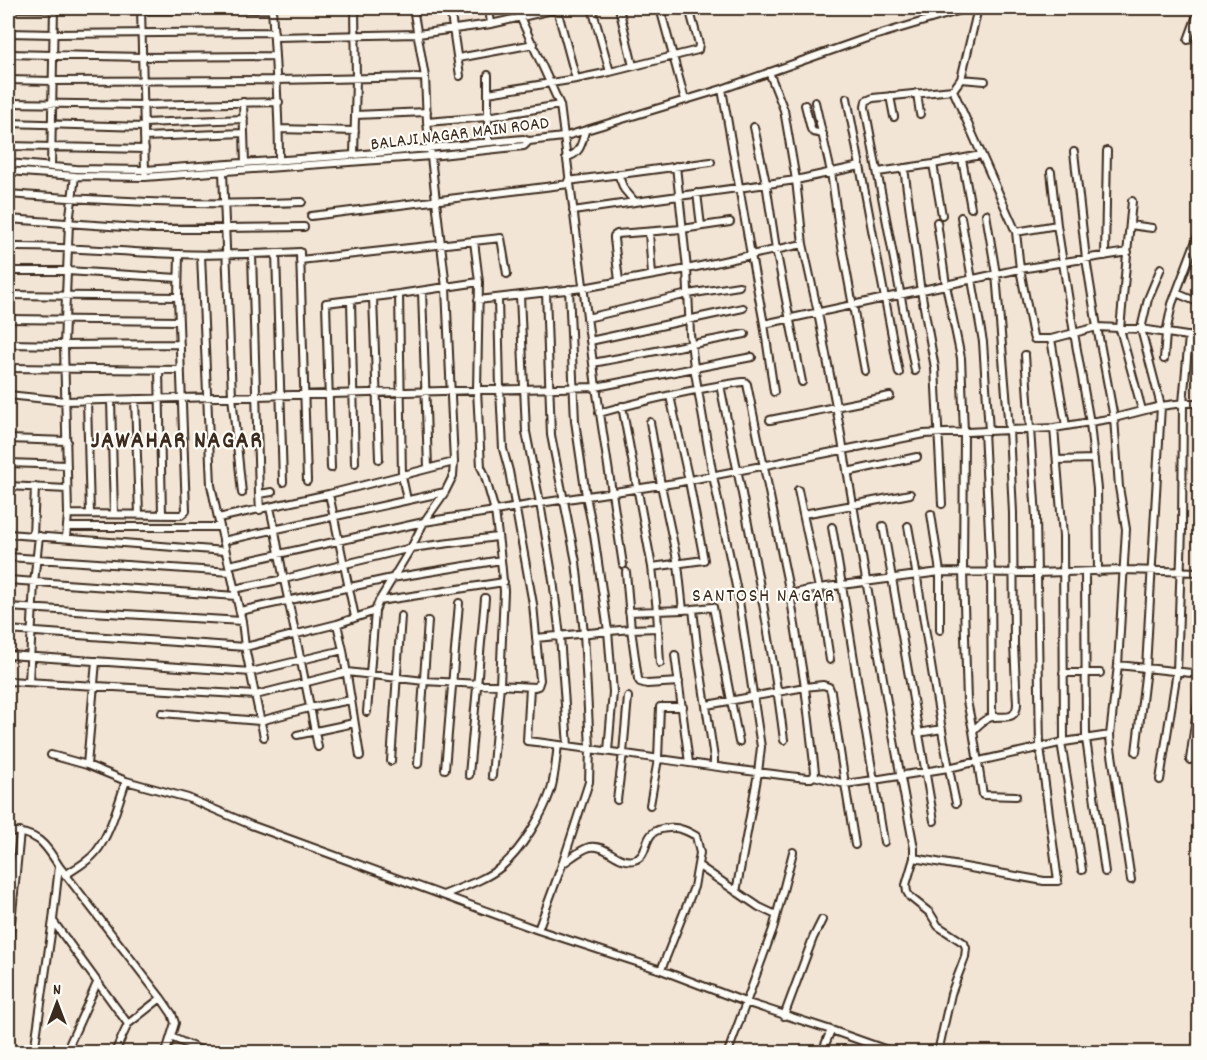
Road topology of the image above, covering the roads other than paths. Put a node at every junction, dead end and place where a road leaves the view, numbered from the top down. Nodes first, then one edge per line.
1 (8, 8) edge
2 (54, 8) edge
3 (272, 8) edge
4 (355, 8) edge
5 (413, 8) edge
6 (450, 8) edge
7 (489, 8) edge
8 (516, 8) edge
9 (559, 8) edge
10 (592, 8) edge
11 (619, 8) edge
12 (660, 8) edge
13 (689, 8) edge
14 (968, 8) edge
15 (978, 8) edge
16 (141, 9) edge
17 (1199, 9) edge
18 (520, 18) junction
19 (491, 24) junction
20 (453, 30) junction
21 (8, 33) edge
22 (54, 34) junction
23 (142, 34) junction
24 (274, 34) junction
25 (418, 34) junction
26 (356, 36) junction
27 (1188, 40) dead end
28 (534, 44) junction
29 (8, 54) edge
30 (54, 55) junction
31 (275, 56) junction
32 (673, 56) junction
33 (143, 57) junction
34 (458, 58) junction
35 (633, 66) junction
36 (610, 72) junction
37 (770, 72) junction
38 (488, 75) dead end
39 (460, 76) dead end
40 (425, 77) junction
41 (356, 79) junction
42 (576, 79) junction
43 (961, 79) junction
44 (8, 80) edge
45 (144, 80) junction
46 (276, 80) junction
47 (53, 81) junction
48 (985, 81) dead end
49 (551, 83) junction
50 (722, 89) junction
51 (953, 90) junction
52 (488, 93) junction
53 (917, 93) junction
54 (891, 96) junction
55 (847, 98) dead end
56 (685, 100) junction
57 (243, 102) junction
58 (279, 102) junction
59 (815, 102) dead end
60 (8, 103) edge
61 (52, 105) junction
62 (144, 105) junction
63 (560, 105) junction
64 (805, 105) dead end
65 (427, 112) junction
66 (921, 114) dead end
67 (356, 115) junction
68 (488, 117) junction
69 (894, 117) dead end
70 (244, 119) junction
71 (427, 122) junction
72 (8, 123) edge
73 (52, 124) junction
74 (144, 125) junction
75 (754, 127) dead end
76 (279, 129) junction
77 (355, 131) junction
78 (585, 131) junction
79 (244, 133) junction
80 (823, 134) junction
81 (144, 137) junction
82 (563, 137) junction
83 (529, 141) junction
84 (488, 142) junction
85 (8, 146) edge
86 (51, 148) junction
87 (430, 148) junction
88 (145, 149) junction
89 (1107, 151) dead end
90 (1074, 152) dead end
91 (354, 155) junction
92 (981, 155) junction
93 (431, 156) junction
94 (566, 157) junction
95 (962, 159) junction
96 (279, 160) junction
97 (711, 162) dead end
98 (8, 163) edge
99 (245, 163) junction
100 (933, 164) junction
101 (676, 166) junction
102 (860, 166) junction
103 (51, 167) junction
104 (904, 168) junction
105 (8, 171) edge
106 (223, 172) junction
107 (831, 172) junction
108 (878, 172) junction
109 (1051, 172) dead end
110 (145, 174) junction
111 (618, 174) junction
112 (75, 176) junction
113 (796, 180) junction
114 (569, 182) junction
115 (766, 183) junction
116 (739, 187) junction
117 (697, 193) junction
118 (8, 194) edge
119 (679, 195) junction
120 (72, 199) junction
121 (435, 200) junction
122 (1132, 201) dead end
123 (302, 202) dead end
124 (635, 202) junction
125 (225, 204) junction
126 (970, 208) dead end
127 (573, 211) junction
128 (942, 214) dead end
129 (987, 214) dead end
130 (310, 216) dead end
131 (961, 217) dead end
132 (8, 219) edge
133 (730, 222) dead end
134 (937, 222) dead end
135 (69, 223) junction
136 (1057, 225) junction
137 (1130, 225) junction
138 (700, 226) junction
139 (304, 227) dead end
140 (225, 228) junction
141 (1152, 228) dead end
142 (682, 229) junction
143 (1200, 230) edge
144 (649, 232) junction
145 (1016, 232) junction
146 (474, 241) junction
147 (441, 244) junction
148 (803, 244) junction
149 (8, 247) edge
150 (68, 247) junction
151 (776, 249) junction
152 (1128, 252) junction
153 (276, 253) junction
154 (178, 254) junction
155 (226, 254) junction
156 (252, 254) junction
157 (201, 255) junction
158 (752, 255) junction
159 (1105, 256) junction
160 (1086, 259) junction
161 (300, 260) junction
162 (1063, 261) junction
163 (1161, 268) dead end
164 (687, 269) junction
165 (1020, 269) junction
166 (8, 271) edge
167 (67, 271) junction
168 (507, 274) dead end
169 (996, 274) junction
170 (652, 275) junction
171 (178, 278) junction
172 (972, 279) junction
173 (619, 281) junction
174 (479, 282) junction
175 (946, 285) junction
176 (739, 286) dead end
177 (446, 288) junction
178 (583, 288) junction
179 (569, 290) junction
180 (922, 290) junction
181 (422, 291) junction
182 (546, 292) junction
183 (1176, 293) junction
184 (399, 294) junction
185 (688, 294) junction
186 (8, 295) edge
187 (66, 295) junction
188 (520, 295) junction
189 (901, 295) junction
190 (178, 297) junction
191 (373, 298) junction
192 (498, 298) junction
193 (885, 298) junction
194 (351, 300) junction
195 (478, 300) junction
196 (1199, 303) edge
197 (853, 304) junction
198 (743, 308) dead end
199 (818, 313) junction
200 (587, 318) junction
201 (790, 318) junction
202 (689, 319) junction
203 (8, 320) edge
204 (65, 320) junction
205 (179, 321) junction
206 (764, 324) junction
207 (1097, 327) junction
208 (1120, 329) junction
209 (1142, 329) junction
210 (1074, 333) junction
211 (1166, 333) junction
212 (744, 334) dead end
213 (1189, 336) junction
214 (1200, 338) edge
215 (1051, 339) junction
216 (590, 341) junction
217 (691, 343) junction
218 (8, 344) edge
219 (180, 344) junction
220 (64, 345) junction
221 (1025, 355) dead end
222 (752, 357) dead end
223 (1164, 359) dead end
224 (593, 363) junction
225 (694, 367) junction
226 (8, 368) edge
227 (64, 369) junction
228 (159, 370) junction
229 (181, 370) junction
230 (865, 371) dead end
231 (915, 371) dead end
232 (899, 373) dead end
233 (802, 382) dead end
234 (720, 385) junction
235 (573, 387) junction
236 (596, 387) junction
237 (525, 388) junction
238 (549, 388) junction
239 (500, 389) junction
240 (477, 390) junction
241 (698, 390) junction
242 (425, 391) junction
243 (450, 391) junction
244 (402, 392) junction
245 (774, 392) dead end
246 (352, 393) junction
247 (377, 393) junction
248 (305, 394) junction
249 (328, 394) junction
250 (8, 395) edge
251 (281, 395) junction
252 (232, 396) junction
253 (257, 396) junction
254 (670, 396) junction
255 (890, 396) dead end
256 (207, 397) junction
257 (159, 398) junction
258 (182, 398) junction
259 (135, 399) junction
260 (87, 400) junction
261 (111, 400) junction
262 (66, 401) junction
263 (1200, 402) edge
264 (1183, 403) junction
265 (622, 406) junction
266 (836, 406) junction
267 (1161, 406) junction
268 (1142, 410) junction
269 (599, 413) junction
270 (1114, 418) junction
271 (770, 420) dead end
272 (650, 422) dead end
273 (1090, 423) junction
274 (1065, 426) junction
275 (1054, 428) junction
276 (1030, 429) junction
277 (1009, 430) junction
278 (986, 431) junction
279 (964, 432) junction
280 (938, 434) junction
281 (8, 439) edge
282 (67, 441) junction
283 (843, 450) junction
284 (916, 457) dead end
285 (379, 459) dead end
286 (1094, 459) junction
287 (1057, 460) junction
288 (454, 462) junction
289 (8, 463) edge
290 (355, 464) dead end
291 (67, 465) junction
292 (764, 466) junction
293 (331, 468) dead end
294 (428, 468) junction
295 (738, 471) junction
296 (847, 472) junction
297 (402, 476) junction
298 (713, 476) junction
299 (308, 481) dead end
300 (689, 481) junction
301 (283, 483) dead end
302 (661, 485) junction
303 (8, 486) edge
304 (35, 487) junction
305 (67, 489) junction
306 (637, 489) junction
307 (798, 490) dead end
308 (272, 492) dead end
309 (445, 492) junction
310 (242, 493) dead end
311 (611, 493) junction
312 (259, 494) junction
313 (329, 494) junction
314 (910, 494) dead end
315 (586, 496) junction
316 (565, 499) junction
317 (407, 500) junction
318 (540, 503) junction
319 (942, 504) dead end
320 (853, 505) junction
321 (515, 507) junction
322 (270, 508) junction
323 (260, 510) junction
324 (495, 511) junction
325 (68, 514) junction
326 (90, 514) junction
327 (114, 514) junction
328 (139, 514) junction
329 (162, 514) junction
330 (803, 514) junction
331 (931, 514) dead end
332 (333, 517) junction
333 (218, 518) junction
334 (424, 522) junction
335 (884, 526) dead end
336 (908, 526) dead end
337 (67, 527) junction
338 (220, 527) junction
339 (832, 527) dead end
340 (276, 530) junction
341 (8, 534) edge
342 (36, 536) junction
343 (497, 537) junction
344 (66, 538) junction
345 (339, 540) junction
346 (223, 542) junction
347 (411, 548) junction
348 (225, 551) junction
349 (279, 555) junction
350 (8, 557) edge
351 (36, 560) junction
352 (501, 560) junction
353 (678, 564) junction
354 (343, 565) junction
355 (652, 567) junction
356 (230, 569) junction
357 (1123, 570) junction
358 (1151, 571) junction
359 (963, 572) junction
360 (991, 572) junction
361 (1014, 572) junction
362 (1063, 572) junction
363 (1085, 572) junction
364 (1098, 572) junction
365 (1180, 572) junction
366 (1200, 572) edge
367 (940, 573) junction
368 (1036, 573) junction
369 (917, 575) junction
370 (392, 578) junction
371 (284, 579) junction
372 (892, 579) junction
373 (8, 580) edge
374 (504, 582) junction
375 (866, 582) junction
376 (34, 583) junction
377 (843, 585) junction
378 (348, 588) junction
379 (819, 588) junction
380 (235, 592) junction
381 (790, 594) junction
382 (485, 598) dead end
383 (289, 600) junction
384 (379, 601) junction
385 (459, 603) dead end
386 (8, 607) edge
387 (33, 608) junction
388 (693, 609) junction
389 (683, 610) junction
390 (240, 611) junction
391 (375, 611) junction
392 (657, 611) junction
393 (629, 612) junction
394 (401, 616) dead end
395 (355, 617) junction
396 (242, 621) junction
397 (428, 621) dead end
398 (337, 624) junction
399 (657, 628) junction
400 (631, 629) junction
401 (8, 630) edge
402 (940, 630) dead end
403 (608, 631) junction
404 (32, 632) junction
405 (584, 633) junction
406 (297, 634) junction
407 (560, 636) junction
408 (536, 638) junction
409 (245, 647) junction
410 (343, 650) junction
411 (8, 655) edge
412 (675, 655) dead end
413 (30, 657) junction
414 (301, 659) junction
415 (830, 660) dead end
416 (96, 661) junction
417 (660, 663) dead end
418 (1118, 665) junction
419 (1146, 668) junction
420 (1177, 671) junction
421 (251, 672) junction
422 (346, 672) junction
423 (1063, 673) junction
424 (1085, 673) junction
425 (1100, 673) dead end
426 (1200, 674) edge
427 (369, 675) junction
428 (397, 678) junction
429 (8, 681) edge
430 (424, 681) junction
431 (29, 682) junction
432 (679, 682) junction
433 (305, 683) junction
434 (452, 683) junction
435 (94, 685) junction
436 (477, 685) junction
437 (500, 685) junction
438 (530, 687) junction
439 (806, 687) junction
440 (1200, 688) edge
441 (778, 692) junction
442 (256, 695) junction
443 (752, 696) junction
444 (628, 697) dead end
445 (351, 700) junction
446 (731, 700) junction
447 (707, 705) junction
448 (683, 707) junction
449 (309, 708) junction
450 (367, 712) dead end
451 (162, 713) dead end
452 (992, 717) junction
453 (261, 721) junction
454 (354, 723) junction
455 (942, 729) junction
456 (973, 731) junction
457 (315, 732) junction
458 (918, 733) junction
459 (297, 735) dead end
460 (1110, 735) junction
461 (264, 737) dead end
462 (1086, 739) junction
463 (784, 740) dead end
464 (739, 742) dead end
465 (1063, 742) junction
466 (558, 745) junction
467 (567, 746) junction
468 (318, 747) dead end
469 (1040, 747) junction
470 (590, 748) junction
471 (608, 751) junction
472 (1136, 752) dead end
473 (623, 753) junction
474 (51, 755) dead end
475 (360, 756) dead end
476 (658, 759) junction
477 (1190, 760) dead end
478 (391, 761) dead end
479 (978, 761) junction
480 (689, 763) junction
481 (418, 764) dead end
482 (87, 765) junction
483 (714, 766) junction
484 (948, 768) junction
485 (445, 769) dead end
486 (925, 771) junction
487 (758, 773) junction
488 (469, 775) dead end
489 (492, 776) dead end
490 (814, 776) junction
491 (900, 776) junction
492 (874, 780) junction
493 (1160, 780) dead end
494 (126, 781) junction
495 (845, 784) junction
496 (1016, 796) dead end
497 (617, 800) dead end
498 (956, 803) dead end
499 (650, 805) dead end
500 (934, 821) dead end
501 (8, 831) edge
502 (20, 832) junction
503 (884, 842) dead end
504 (855, 845) dead end
505 (793, 852) dead end
506 (914, 858) junction
507 (562, 865) junction
508 (59, 866) junction
509 (699, 866) junction
510 (1082, 870) dead end
511 (1105, 872) dead end
512 (65, 874) junction
513 (1131, 880) dead end
514 (736, 892) junction
515 (442, 896) junction
516 (10, 907) edge
517 (776, 915) junction
518 (53, 920) junction
519 (822, 920) dead end
520 (538, 930) junction
521 (8, 953) edge
522 (661, 970) junction
523 (97, 983) junction
524 (161, 998) junction
525 (746, 1002) junction
526 (784, 1016) junction
527 (128, 1024) junction
528 (831, 1030) junction
529 (171, 1037) junction
530 (870, 1044) junction
531 (34, 1053) edge
532 (66, 1053) edge
533 (115, 1053) edge
534 (166, 1053) edge
535 (205, 1053) edge
536 (728, 1053) edge
537 (822, 1053) edge
538 (867, 1053) edge
539 (893, 1053) edge
540 (938, 1053) edge

1 - 2 street
2 - 16 street
2 - 22 street
3 - 16 street
3 - 24 street
4 - 26 street
5 - 25 street
6 - 20 street
7 - 19 street
8 - 18 street
9 - 18 street
9 - 42 street
10 - 36 street
11 - 35 street
12 - 32 street
13 - 32 street
14 - 37 street, BALAJI NAGAR MAIN ROAD
15 - 43 street
16 - 23 street
17 - 27 street
18 - 19 street
18 - 28 street
19 - 20 street
20 - 25 street
20 - 34 street
21 - 22 street
22 - 23 street
22 - 30 street
23 - 24 street
23 - 33 street
24 - 26 street
24 - 31 street
25 - 26 street
25 - 40 street
26 - 41 street
28 - 34 street
28 - 49 street
29 - 30 street
30 - 33 street
30 - 47 street
31 - 33 street
31 - 46 street
32 - 35 street
32 - 56 street
33 - 45 street
34 - 39 street
35 - 36 street
36 - 42 street
37 - 50 street, BALAJI NAGAR MAIN ROAD
37 - 113 street
38 - 52 street
40 - 41 street
40 - 65 street
41 - 46 street
41 - 67 street
42 - 49 street
43 - 48 street
43 - 51 street
44 - 47 street
45 - 46 street
45 - 47 street
45 - 62 street
46 - 58 street
47 - 61 street
49 - 52 street
49 - 63 street
50 - 56 street, BALAJI NAGAR MAIN ROAD
50 - 116 street
51 - 53 street
51 - 92 street
52 - 68 street
53 - 54 street
53 - 66 street
54 - 69 street
54 - 108 street
55 - 102 street
56 - 78 street, BALAJI NAGAR MAIN ROAD
57 - 58 street
57 - 62 street
57 - 70 street
58 - 76 street
59 - 80 street
60 - 61 street
61 - 62 street
61 - 73 street
62 - 74 street
63 - 68 street
63 - 82 street
64 - 80 street
65 - 67 street
65 - 71 street
67 - 77 street
68 - 71 street
68 - 84 street
70 - 74 street
70 - 79 street
71 - 87 street
72 - 73 street
73 - 74 street
73 - 86 street
74 - 81 street
75 - 115 street
76 - 77 street
76 - 96 street
77 - 91 street
78 - 82 street, BALAJI NAGAR MAIN ROAD
78 - 94 street
79 - 81 street
79 - 99 street
80 - 107 street
81 - 88 street
82 - 83 street, BALAJI NAGAR MAIN ROAD
82 - 94 street
83 - 84 street
83 - 93 street, BALAJI NAGAR MAIN ROAD
84 - 87 street
85 - 86 street
86 - 88 street
86 - 103 street
87 - 91 street
87 - 93 street
88 - 110 street
89 - 159 street
90 - 160 street
91 - 96 street
92 - 95 street
92 - 145 street
93 - 106 street, BALAJI NAGAR MAIN ROAD
93 - 121 street
94 - 114 street
95 - 100 street
95 - 126 street
96 - 99 street
97 - 101 street
98 - 103 street
99 - 110 street
100 - 104 street
100 - 128 street
101 - 111 street
101 - 119 street
102 - 107 street
102 - 193 street
103 - 110 street
104 - 108 street
104 - 180 street
105 - 112 street, BALAJI NAGAR MAIN ROAD
106 - 110 street, BALAJI NAGAR MAIN ROAD
106 - 125 street
107 - 113 street
107 - 197 street
108 - 189 street
109 - 136 street
110 - 112 street, BALAJI NAGAR MAIN ROAD
111 - 114 street
111 - 124 street
112 - 120 street
113 - 115 street
113 - 148 street
114 - 121 street
114 - 127 street
115 - 116 street
115 - 151 street
116 - 117 street
116 - 158 street
117 - 119 street
117 - 138 street
118 - 120 street
119 - 124 street
119 - 142 street
120 - 125 street
120 - 135 street
121 - 130 street
121 - 147 street
122 - 137 street
123 - 125 street
124 - 127 street
125 - 140 street
127 - 178 street
129 - 169 street
131 - 172 street
132 - 135 street
133 - 138 street
134 - 175 street
135 - 140 street
135 - 150 street
136 - 145 street
136 - 162 street
137 - 141 street
137 - 152 street
138 - 142 street
139 - 140 street
140 - 155 street
142 - 144 street
142 - 164 street
143 - 183 street
144 - 170 street
144 - 173 street
145 - 165 street
146 - 147 street
146 - 168 street
146 - 174 street
147 - 161 street
147 - 177 street
148 - 151 street
148 - 199 street
149 - 150 street
150 - 154 street
150 - 167 street
151 - 158 street
151 - 201 street
152 - 159 street
152 - 208 street
153 - 156 street
153 - 161 street
153 - 251 street
154 - 157 street
154 - 171 street
155 - 156 street
155 - 157 street
155 - 252 street
156 - 253 street
157 - 256 street
158 - 164 street
158 - 206 street
159 - 160 street
160 - 162 street
160 - 207 street
161 - 248 street
162 - 165 street
162 - 210 street
163 - 209 street
164 - 170 street
164 - 185 street
165 - 169 street
165 - 215 street
166 - 167 street
167 - 171 street
167 - 187 street
169 - 172 street
169 - 277 street
170 - 173 street
171 - 190 street
172 - 175 street
172 - 278 street
173 - 178 street
174 - 177 street
174 - 195 street
175 - 180 street
175 - 279 street
176 - 185 street
177 - 181 street
177 - 243 street
178 - 179 street
178 - 200 street
179 - 182 street
179 - 235 street
180 - 189 street
180 - 280 street
181 - 184 street
181 - 242 street
182 - 188 street
182 - 238 street
183 - 196 street
183 - 211 street
184 - 191 street
184 - 244 street
185 - 200 street
185 - 202 street
186 - 187 street
187 - 190 street
187 - 204 street
188 - 192 street
188 - 237 street
189 - 193 street
189 - 231 street
190 - 205 street
191 - 194 street
191 - 247 street
192 - 195 street
192 - 239 street
193 - 197 street
193 - 232 street
194 - 246 street
194 - 249 street
195 - 240 street
197 - 199 street
197 - 230 street
198 - 202 street
199 - 201 street
199 - 266 street
200 - 216 street
201 - 206 street
201 - 233 street
202 - 216 street
202 - 217 street
203 - 204 street
204 - 205 street
204 - 220 street
205 - 219 street
206 - 245 street
207 - 208 street
207 - 210 street
207 - 270 street
208 - 209 street
208 - 268 street
209 - 211 street
209 - 267 street
210 - 215 street
210 - 273 street
211 - 213 street
211 - 223 street
212 - 217 street
213 - 214 street
213 - 264 street
215 - 274 street
216 - 224 street
217 - 224 street
217 - 225 street
218 - 220 street
219 - 220 street
219 - 229 street
220 - 227 street
221 - 276 street
222 - 225 street
224 - 236 street
225 - 236 street
225 - 241 street
226 - 227 street
227 - 228 street
227 - 262 street
228 - 229 street
228 - 257 street
229 - 258 street
234 - 241 street
234 - 292 street
234 - 295 street
235 - 236 street
235 - 238 street
235 - 315 street
236 - 269 street
237 - 238 street
237 - 239 street
237 - 318 street
238 - 316 street
239 - 240 street
239 - 321 street
240 - 243 street
240 - 324 street
241 - 254 street
241 - 298 street
242 - 243 street
242 - 244 street
242 - 294 street
243 - 288 street
244 - 247 street
244 - 297 street
246 - 247 street
246 - 249 street
246 - 290 street
247 - 285 street
248 - 249 street
248 - 251 street
248 - 299 street
249 - 293 street
250 - 262 street
251 - 253 street
251 - 301 street
252 - 253 street
252 - 256 street
252 - 310 street
253 - 312 street
254 - 265 street
254 - 300 street
255 - 266 street
256 - 258 street
256 - 333 street
257 - 258 street
257 - 259 street
257 - 329 street
258 - 329 street
259 - 261 street
259 - 328 street
260 - 261 street
260 - 262 street
260 - 326 street
261 - 327 street
262 - 282 street
263 - 264 street
264 - 267 street
264 - 365 street
265 - 269 street
265 - 306 street
266 - 271 street
266 - 283 street
267 - 268 street
267 - 358 street
268 - 270 street
269 - 311 street
270 - 273 street
270 - 357 street
272 - 302 street
273 - 274 street
273 - 286 street
274 - 275 street
275 - 276 street
275 - 287 street
276 - 277 street
276 - 368 street
277 - 278 street
277 - 361 street
278 - 279 street
278 - 360 street
279 - 280 street
279 - 359 street
280 - 283 street
280 - 319 street
281 - 282 street
282 - 291 street
283 - 292 street
283 - 296 street
284 - 296 street
286 - 287 street
286 - 364 street
287 - 362 street
288 - 294 street
288 - 309 street
289 - 291 street
291 - 305 street
292 - 295 street
292 - 381 street
294 - 297 street
295 - 298 street
295 - 441 street
296 - 320 street
297 - 313 street
297 - 317 street
298 - 300 street
298 - 443 street
300 - 302 street
300 - 353 street
302 - 306 street
302 - 353 street
303 - 304 street
304 - 305 street
304 - 342 street
305 - 325 street
306 - 311 street
306 - 355 street
307 - 330 street
308 - 312 street
309 - 317 street
309 - 334 street
311 - 315 street
311 - 393 street
312 - 323 street
313 - 322 street
313 - 332 street
314 - 320 street
315 - 316 street
315 - 403 street
316 - 318 street
316 - 405 street
317 - 332 street
318 - 321 street
318 - 407 street
320 - 330 street
320 - 375 street
321 - 324 street
321 - 408 street
322 - 323 street
322 - 340 street
323 - 333 street
324 - 334 street
324 - 343 street
325 - 326 street
325 - 337 street
326 - 327 street
327 - 328 street
328 - 329 street
330 - 379 street
331 - 367 street
332 - 340 street
332 - 345 street
333 - 338 street
334 - 345 street
334 - 347 street
335 - 372 street
336 - 369 street
337 - 338 street
337 - 344 street
338 - 346 street
339 - 377 street
340 - 346 street
340 - 349 street
341 - 342 street
342 - 344 street
342 - 351 street
343 - 347 street
343 - 352 street
344 - 348 street
345 - 349 street
345 - 354 street
346 - 348 street
347 - 354 street
347 - 370 street
348 - 356 street
349 - 356 street
349 - 371 street
350 - 351 street
351 - 356 street
351 - 376 street
352 - 370 street
352 - 374 street
353 - 355 street
353 - 389 street
354 - 371 street
354 - 378 street
355 - 392 street
356 - 380 street
357 - 358 street
357 - 364 street
357 - 418 street
358 - 365 street
358 - 419 street
359 - 360 street
359 - 367 street
359 - 456 street
360 - 361 street
360 - 452 street
361 - 368 street
361 - 452 street
362 - 363 street
362 - 368 street
362 - 423 street
363 - 364 street
363 - 424 street
365 - 366 street
365 - 420 street
367 - 369 street
367 - 402 street
368 - 469 street
369 - 372 street
369 - 455 street
370 - 378 street
370 - 384 street
371 - 380 street
371 - 383 street
372 - 375 street
372 - 458 street
373 - 376 street
374 - 384 street
374 - 437 street
375 - 377 street
375 - 491 street
376 - 380 street
376 - 387 street
377 - 379 street
377 - 492 street
378 - 383 street
378 - 395 street
379 - 381 street
379 - 415 street
380 - 390 street
381 - 439 street
382 - 436 street
383 - 390 street
383 - 406 street
384 - 391 street
385 - 434 street
386 - 387 street
387 - 396 street
387 - 404 street
388 - 389 street
388 - 446 street
388 - 447 street
389 - 392 street
390 - 396 street
391 - 395 street
391 - 427 street
392 - 393 street
392 - 399 street
393 - 400 street
394 - 428 street
395 - 398 street
396 - 409 street
397 - 430 street
398 - 406 street
398 - 410 street
399 - 400 street
399 - 417 street
400 - 403 street
400 - 432 street
401 - 404 street
403 - 405 street
403 - 471 street
404 - 409 street
404 - 413 street
405 - 407 street
405 - 470 street
406 - 409 street
406 - 414 street
407 - 408 street
407 - 467 street
408 - 438 street
409 - 421 street
410 - 414 street
410 - 422 street
411 - 413 street
412 - 432 street
413 - 416 street
413 - 431 street
414 - 421 street
414 - 433 street
416 - 421 street
416 - 435 street
418 - 419 street
418 - 460 street
419 - 420 street
419 - 472 street
420 - 426 street
420 - 493 street
421 - 442 street
422 - 427 street
422 - 433 street
422 - 445 street
423 - 424 street
423 - 465 street
424 - 425 street
424 - 462 street
427 - 428 street
427 - 450 street
428 - 430 street
428 - 478 street
429 - 431 street
430 - 434 street
430 - 481 street
431 - 435 street
432 - 448 street
433 - 442 street
433 - 449 street
434 - 436 street
434 - 485 street
435 - 442 street
435 - 482 street
436 - 437 street
436 - 488 street
437 - 438 street
437 - 489 street
438 - 466 street
439 - 441 street
439 - 490 street
439 - 495 street
440 - 477 street
441 - 443 street
441 - 463 street
442 - 453 street
443 - 446 street
443 - 487 street
444 - 473 street
445 - 449 street
445 - 454 street
446 - 447 street
446 - 464 street
447 - 483 street
448 - 476 street
448 - 480 street
449 - 453 street
449 - 457 street
451 - 453 street
452 - 456 street
453 - 461 street
454 - 457 street
454 - 475 street
455 - 458 street
455 - 484 street
456 - 479 street
457 - 459 street
457 - 468 street
458 - 486 street
460 - 462 street
460 - 513 street
462 - 465 street
462 - 511 street
465 - 469 street
465 - 510 street
466 - 467 street
466 - 515 street
467 - 470 street
469 - 479 street
469 - 506 street
470 - 471 street
470 - 507 street
471 - 473 street
473 - 476 street
473 - 497 street
474 - 482 street
476 - 480 street
476 - 499 street
479 - 484 street
479 - 496 street
480 - 483 street
482 - 494 street
483 - 487 street
484 - 486 street
484 - 498 street
486 - 491 street
486 - 500 street
487 - 490 street
487 - 514 street
490 - 495 street
491 - 492 street
491 - 506 street
492 - 495 street
492 - 503 street
494 - 512 street
494 - 515 street
495 - 504 street
501 - 502 street
502 - 508 street
502 - 516 street
505 - 517 street
506 - 540 street
507 - 509 street
507 - 520 street
508 - 512 street
508 - 518 street
509 - 514 street
509 - 522 street
512 - 524 street
514 - 517 street
515 - 520 street
516 - 521 street
517 - 525 street
518 - 523 street
518 - 531 street
519 - 526 street
520 - 522 street
522 - 525 street
523 - 527 street
523 - 532 street
524 - 527 street
524 - 529 street
525 - 526 street
525 - 536 street
526 - 528 street
527 - 533 street
528 - 530 street
528 - 537 street
529 - 534 street
529 - 535 street
530 - 538 street
530 - 539 street

